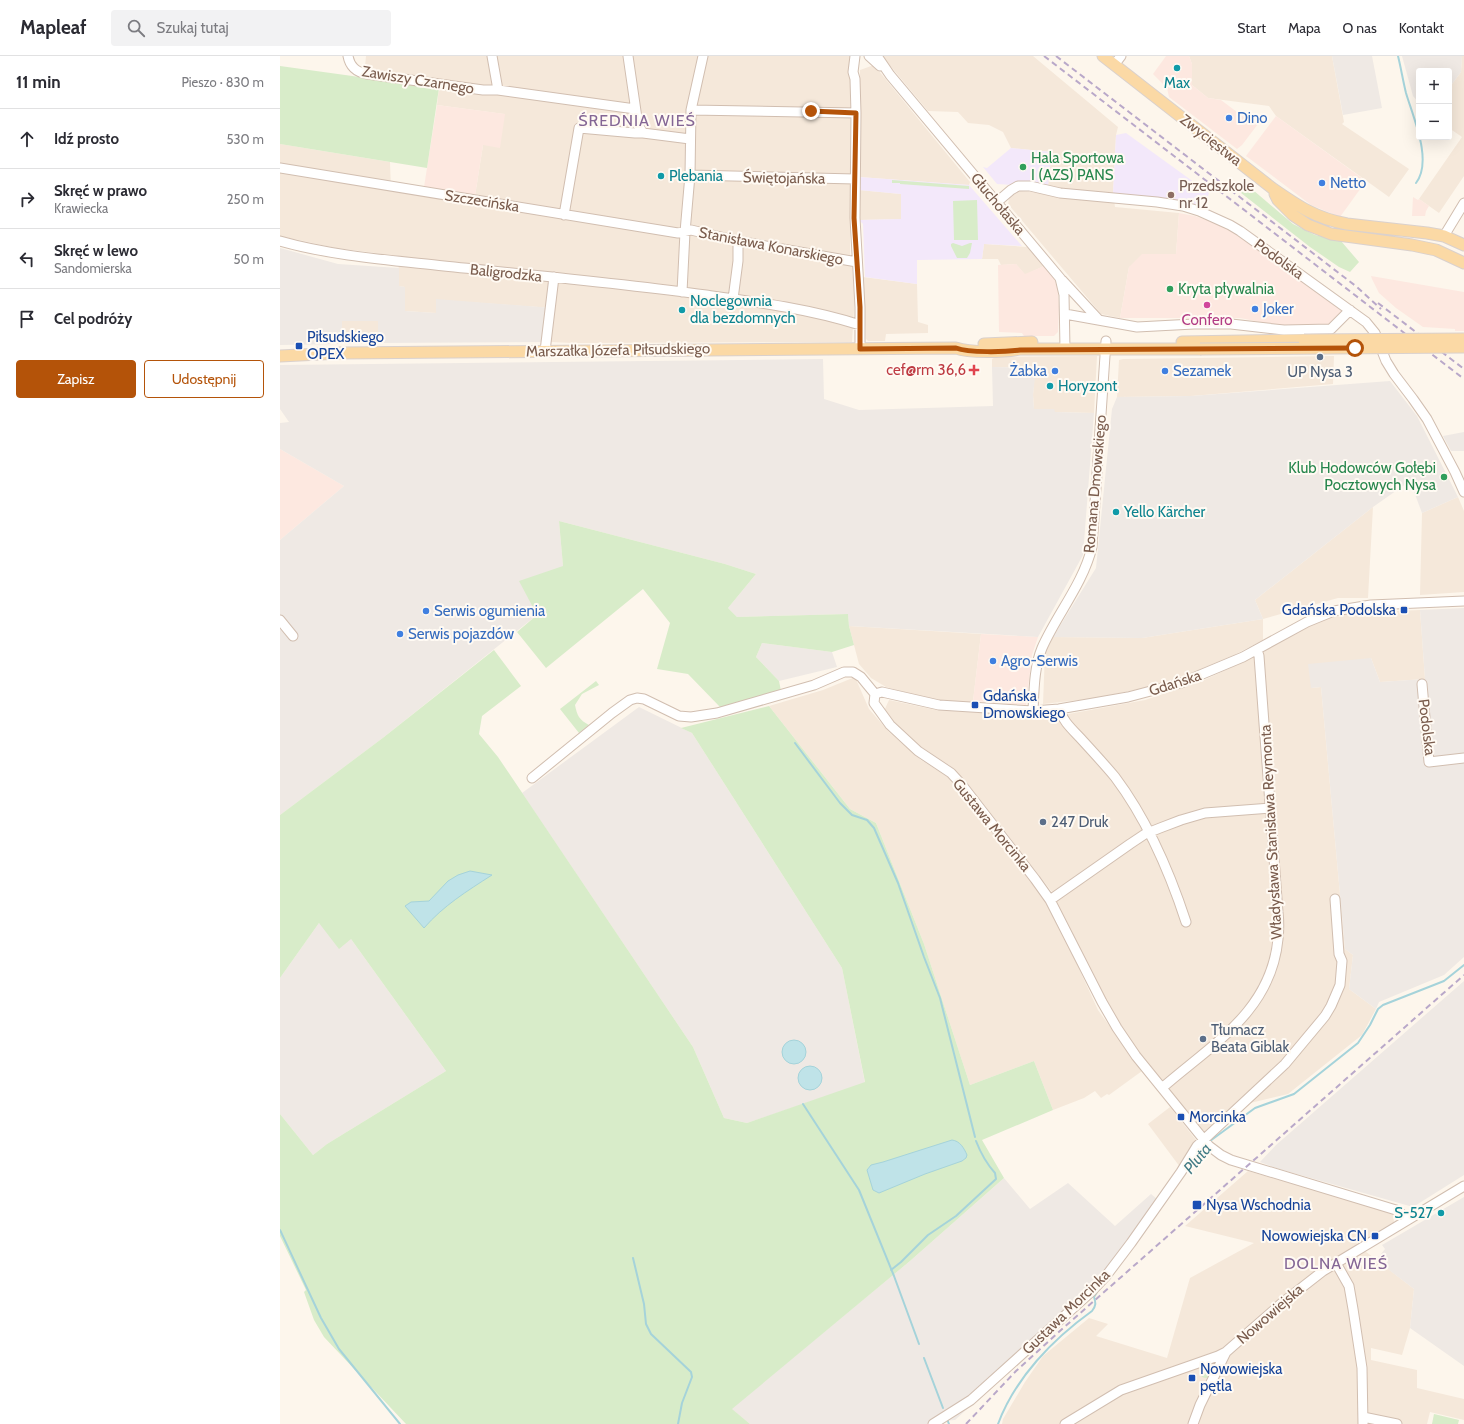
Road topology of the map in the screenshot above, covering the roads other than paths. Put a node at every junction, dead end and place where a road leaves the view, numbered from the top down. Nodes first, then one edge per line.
1 (348, 56) edge
2 (492, 56) edge
3 (628, 56) edge
4 (703, 56) edge
5 (855, 56) edge
6 (862, 56) edge
7 (869, 56) edge
8 (878, 56) edge
9 (1103, 56) edge
10 (1117, 60) edge
11 (890, 75) junction
12 (854, 79) junction
13 (498, 90) junction
14 (635, 109) junction
15 (691, 110) junction
16 (856, 113) junction
17 (643, 133) junction
18 (690, 139) junction
19 (280, 168) edge
20 (690, 175) junction
21 (855, 179) junction
22 (1272, 188) junction
23 (996, 202) junction
24 (1464, 203) edge
25 (564, 214) junction
26 (685, 232) junction
27 (1444, 236) junction
28 (280, 241) edge
29 (738, 241) junction
30 (1464, 245) edge
31 (857, 262) junction
32 (1464, 263) edge
33 (554, 278) junction
34 (1060, 278) junction
35 (682, 292) junction
36 (733, 299) junction
37 (1350, 310) junction
38 (1065, 314) junction
39 (1098, 320) junction
40 (860, 325) junction
41 (1464, 339) edge
42 (1065, 345) junction
43 (1106, 345) junction
44 (1200, 345) junction
45 (1464, 347) edge
46 (860, 349) junction
47 (545, 351) junction
48 (280, 356) edge
49 (1464, 492) edge
50 (1464, 601) edge
51 (280, 620) edge
52 (293, 636) dead end
53 (1257, 650) junction
54 (1422, 684) dead end
55 (875, 694) junction
56 (1059, 709) junction
57 (1033, 711) junction
58 (1464, 758) edge
59 (532, 778) dead end
60 (1271, 808) junction
61 (1150, 832) junction
62 (1335, 899) dead end
63 (1050, 900) junction
64 (1186, 922) dead end
65 (1162, 1088) junction
66 (1206, 1142) junction
67 (1464, 1186) edge
68 (1408, 1219) junction
69 (1336, 1263) junction
70 (1226, 1352) junction
71 (1363, 1421) edge
72 (934, 1424) edge
73 (1065, 1424) edge
74 (1193, 1424) edge
75 (1398, 1424) edge

1 - 13 street, Zawiszy Czarnego
2 - 13 street, Zawiszy Czarnego
3 - 14 street
4 - 15 street
5 - 12 street
6 - 12 street
7 - 11 street, Głuchołaska
8 - 11 street, Głuchołaska
9 - 10 main road, Zwycięstwa
10 - 22 main road, Zwycięstwa
11 - 23 street, Głuchołaska
12 - 16 street
13 - 14 street, Zawiszy Czarnego
14 - 17 street
15 - 16 street
15 - 18 street
16 - 21 street
17 - 18 street
17 - 25 street
18 - 20 street
19 - 25 street, Szczecińska
20 - 21 street, Świętojańska
20 - 26 street
21 - 31 street
22 - 27 main road, Zwycięstwa
22 - 32 main road
23 - 34 street, Głuchołaska
23 - 37 street, Podolska
24 - 27 street
25 - 26 street, Szczecińska
26 - 29 street, Stanisława Konarskiego
26 - 35 street
27 - 30 main road, Zwycięstwa
28 - 33 street, Baligrodzka
29 - 31 street, Stanisława Konarskiego
29 - 36 street
31 - 40 street
33 - 35 street, Baligrodzka
33 - 47 street
34 - 38 street, Głuchołaska
34 - 39 street
35 - 36 street, Baligrodzka
36 - 40 street, Baligrodzka
37 - 39 street
37 - 49 street, Podolska
38 - 39 street
38 - 42 street, Głuchołaska
40 - 46 street
41 - 44 main road, Marszałka Józefa Piłsudskiego, bridge
42 - 43 main road, Marszałka Józefa Piłsudskiego
42 - 46 main road, Marszałka Józefa Piłsudskiego
43 - 44 main road, Marszałka Józefa Piłsudskiego
43 - 57 street, Romana Dmowskiego
44 - 45 main road, Marszałka Józefa Piłsudskiego, bridge
46 - 47 main road, Marszałka Józefa Piłsudskiego
47 - 48 main road, Marszałka Józefa Piłsudskiego
50 - 53 street, Gdańska
51 - 52 street
53 - 56 street, Gdańska
53 - 60 street, Władysława Stanisława Reymonta
54 - 58 street, Podolska
55 - 57 street, Gdańska
55 - 59 street, Gustawa Morcinka
55 - 63 street, Gustawa Morcinka
56 - 57 street, Gdańska
56 - 61 street
60 - 61 street
60 - 65 street, Władysława Stanisława Reymonta
61 - 63 street
61 - 64 street
62 - 66 street, Gustawa Morcinka
63 - 65 street, Gustawa Morcinka
65 - 66 street, Gustawa Morcinka
66 - 68 street, Gustawa Morcinka
66 - 72 street, Gustawa Morcinka
67 - 68 street, Nowowiejska
68 - 69 street, Nowowiejska
69 - 70 street, Nowowiejska
69 - 71 street
70 - 73 street
70 - 74 street, Nowowiejska
71 - 75 street

